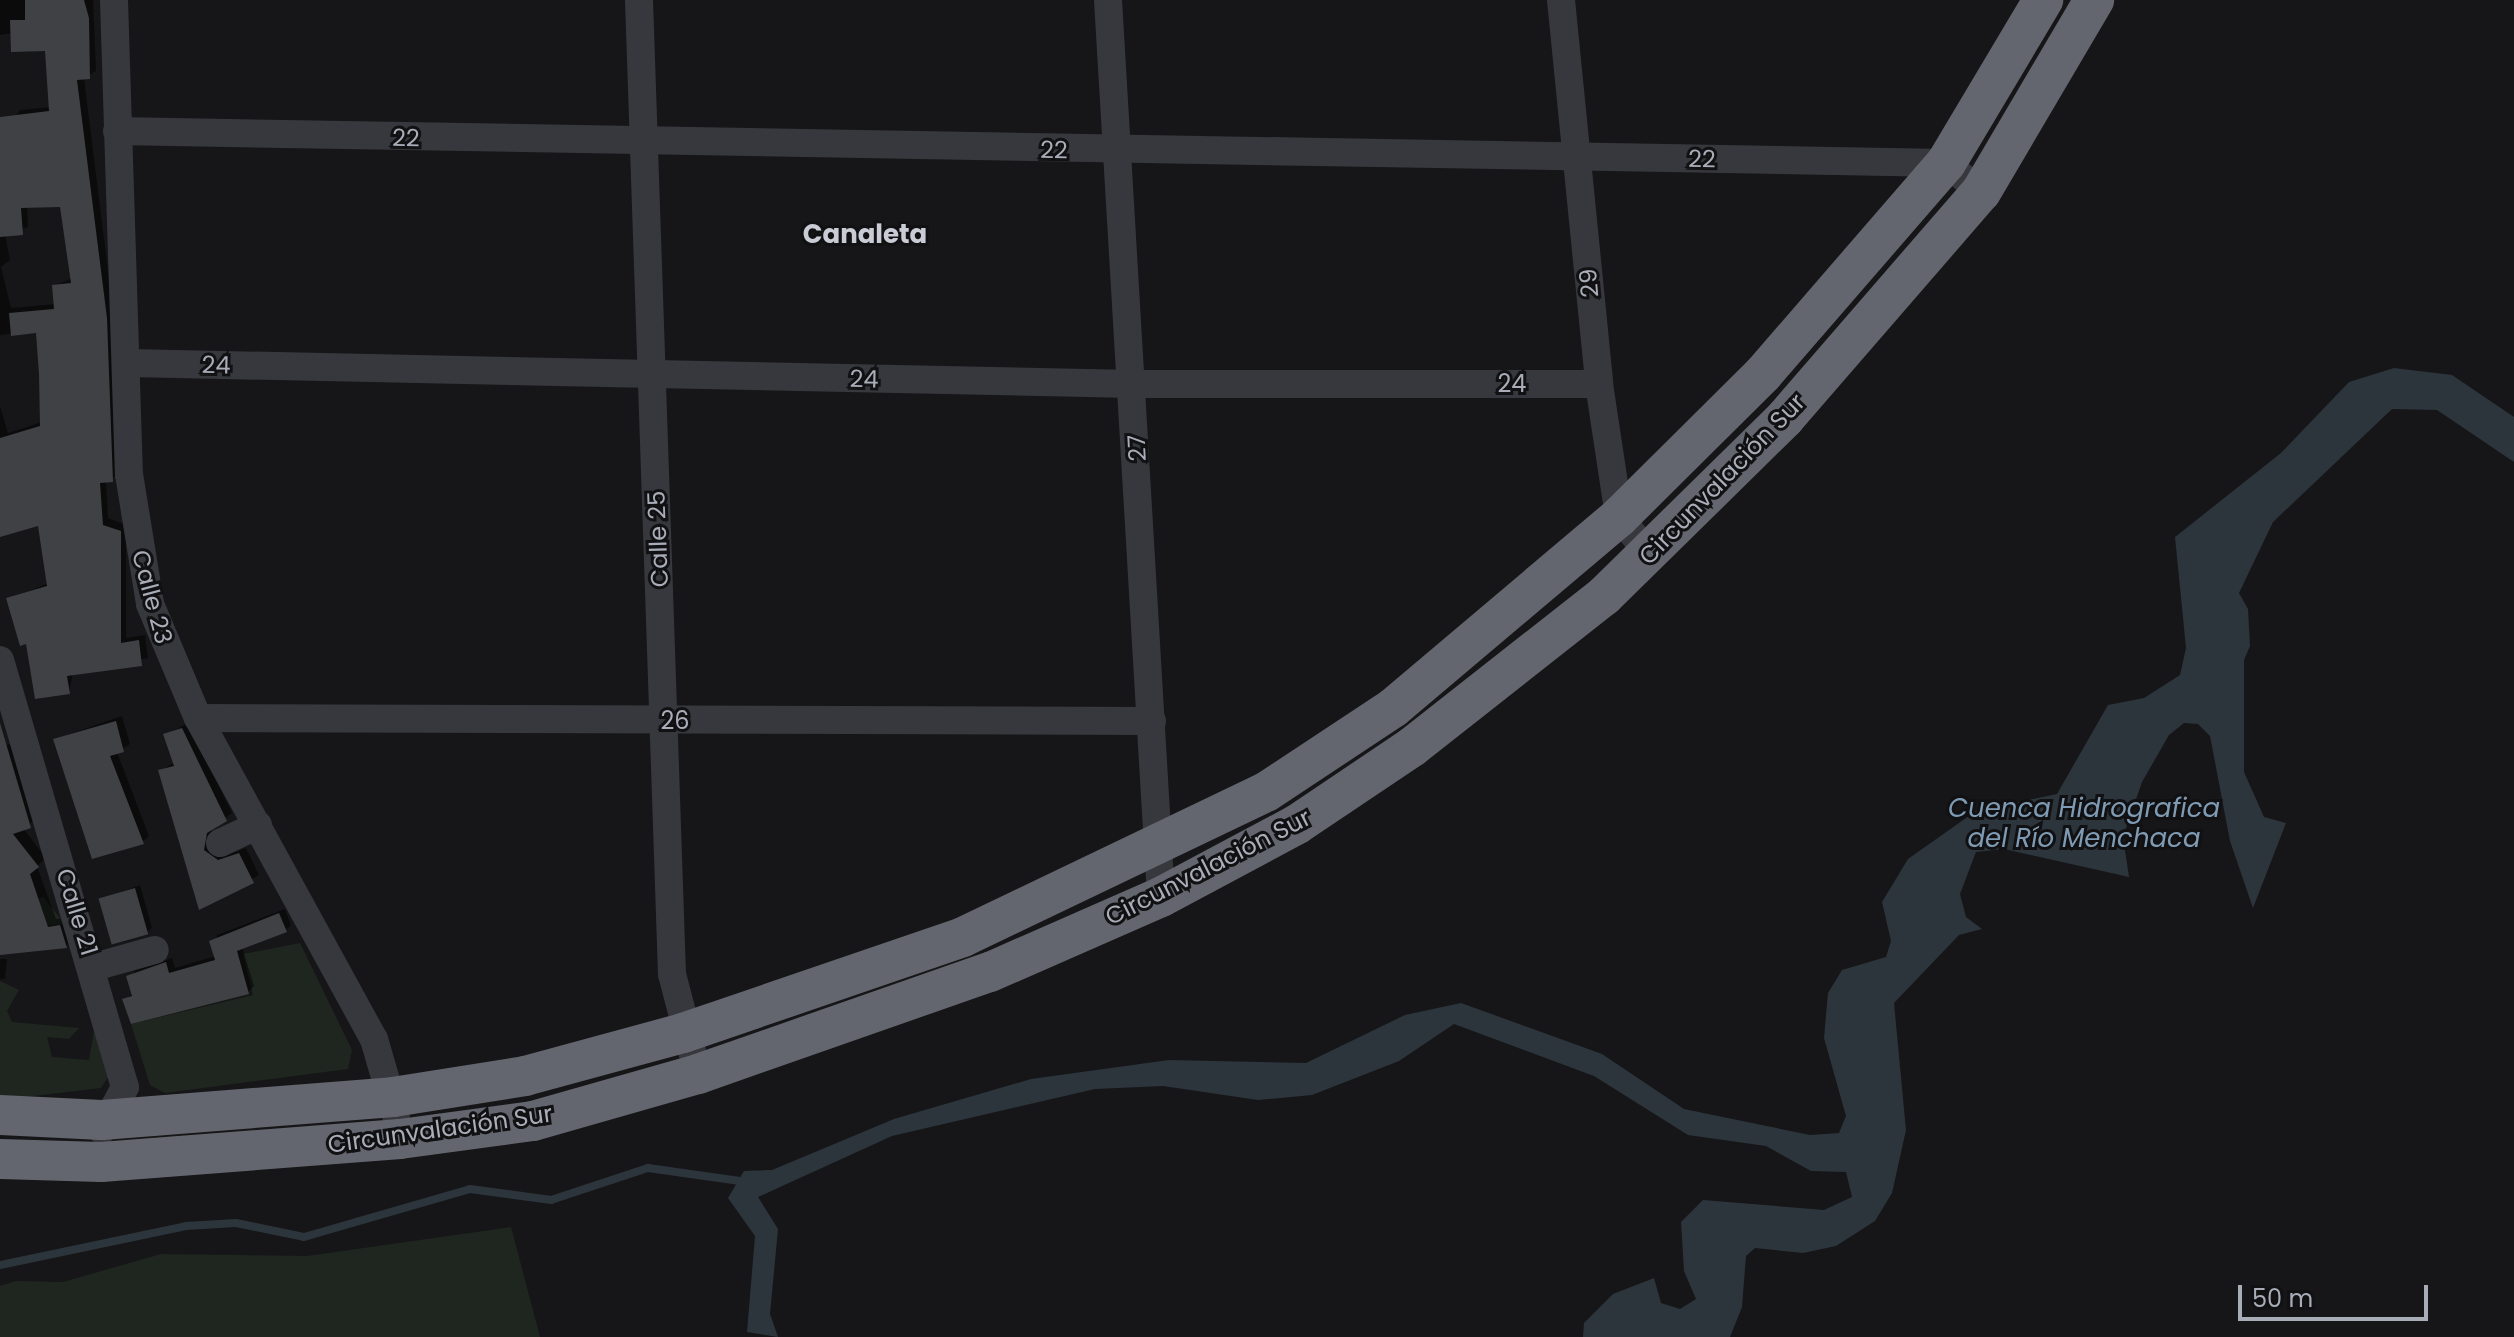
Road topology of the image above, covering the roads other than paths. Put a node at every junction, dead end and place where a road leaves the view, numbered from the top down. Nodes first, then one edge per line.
1 (114, 0) edge
2 (639, 0) edge
3 (1108, 0) edge
4 (1561, 0) edge
5 (2043, 0) edge
6 (2094, 0) edge
7 (117, 131) junction
8 (646, 144) junction
9 (1117, 150) junction
10 (1577, 158) junction
11 (1946, 163) junction
12 (1981, 192) junction
13 (129, 363) junction
14 (654, 375) junction
15 (1134, 384) junction
16 (1599, 384) junction
17 (1619, 517) junction
18 (1650, 555) junction
19 (0, 660) edge
20 (198, 718) junction
21 (663, 721) junction
22 (1152, 721) junction
23 (10, 734) edge
24 (258, 825) junction
25 (220, 843) dead end
26 (1160, 848) junction
27 (1161, 897) junction
28 (155, 950) dead end
29 (94, 967) junction
30 (683, 1033) junction
31 (698, 1074) junction
32 (393, 1097) junction
33 (0, 1115) edge
34 (102, 1120) junction
35 (400, 1139) junction
36 (0, 1159) edge
37 (101, 1162) junction

1 - 7 street, Calle 23
2 - 8 street, Calle 25
3 - 9 street, 27
4 - 10 street, 29
5 - 11 highway, Circunvalación Sur
6 - 12 highway, Circunvalación Sur
7 - 8 street, 22
7 - 13 street, Calle 23
8 - 9 street, 22
8 - 14 street, Calle 25
9 - 10 street, 22
9 - 15 street, 27
10 - 11 street, 22
10 - 16 street, 29
11 - 12 street
11 - 17 highway, Circunvalación Sur
12 - 18 highway, Circunvalación Sur
13 - 14 street, 24
13 - 20 street, Calle 23
14 - 15 street, 24
14 - 21 street, Calle 25
15 - 16 street, 24
15 - 22 street, 27
16 - 17 street, 29
17 - 18 street
17 - 26 highway, Circunvalación Sur
18 - 27 highway, Circunvalación Sur
19 - 23 street, Calle 21
20 - 21 street, 26
20 - 24 street, Calle 23
21 - 22 street, 26
21 - 30 street, Calle 25
22 - 26 street, 27
23 - 29 street, Calle 21
24 - 25 street
24 - 32 street, Calle 23
26 - 27 street, 27
26 - 30 highway, Circunvalación Sur
27 - 31 highway, Circunvalación Sur
28 - 29 street
29 - 34 street, Calle 21
30 - 31 street, Calle 25
30 - 32 highway, Circunvalación Sur
31 - 35 highway, Circunvalación Sur
32 - 34 highway, Circunvalación Sur
32 - 35 street, Calle 23
33 - 34 highway, Circunvalación Sur
34 - 37 street
35 - 37 highway, Circunvalación Sur
36 - 37 highway, Circunvalación Sur

